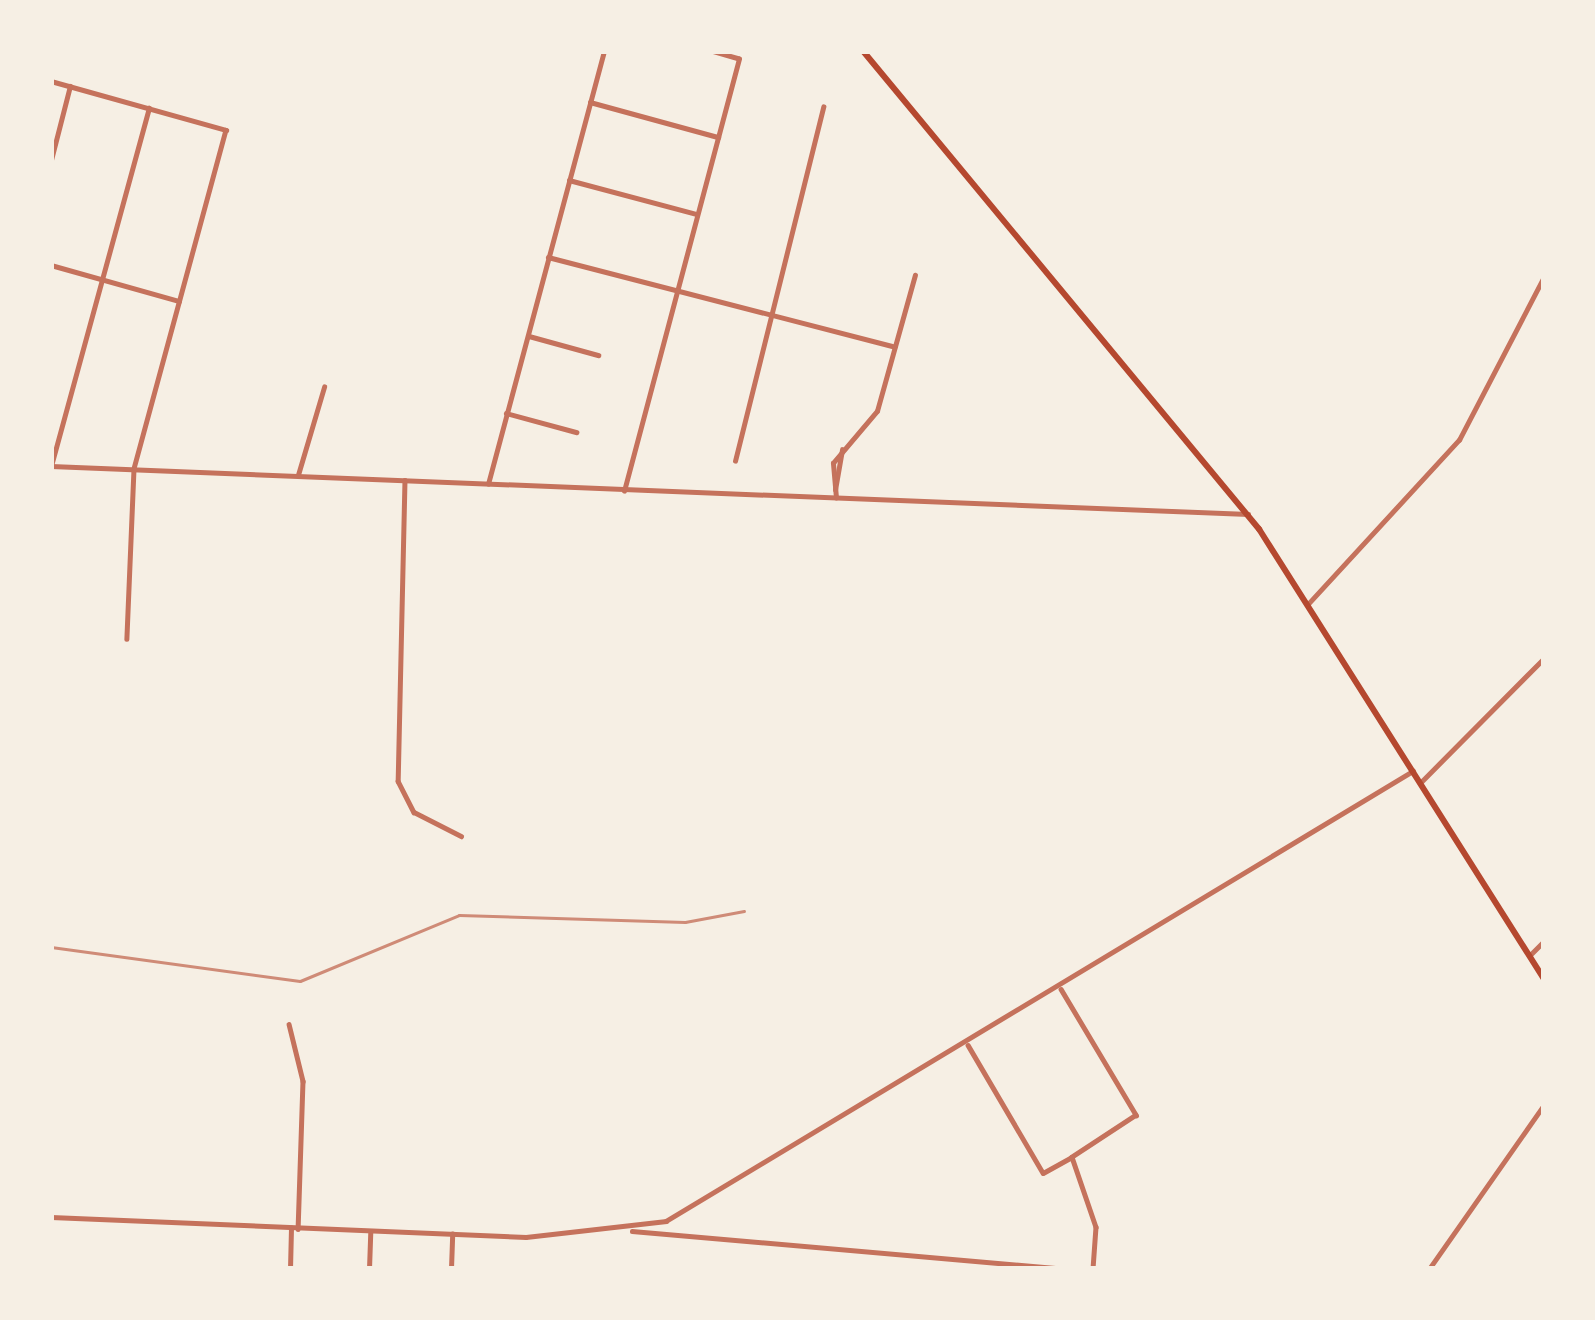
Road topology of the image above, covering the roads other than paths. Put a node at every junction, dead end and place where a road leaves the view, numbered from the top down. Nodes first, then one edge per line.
1 (604, 51) edge
2 (710, 51) edge
3 (863, 51) edge
4 (51, 81) edge
5 (70, 86) junction
6 (590, 102) junction
7 (823, 107) dead end
8 (149, 108) junction
9 (718, 137) junction
10 (51, 160) edge
11 (569, 180) junction
12 (697, 214) junction
13 (548, 257) junction
14 (51, 265) edge
15 (915, 275) dead end
16 (1544, 277) edge
17 (102, 279) junction
18 (676, 292) junction
19 (179, 301) junction
20 (765, 316) junction
21 (527, 335) junction
22 (895, 347) junction
23 (598, 355) dead end
24 (324, 387) dead end
25 (506, 413) junction
26 (576, 432) dead end
27 (734, 461) dead end
28 (51, 466) edge
29 (134, 469) junction
30 (298, 476) junction
31 (404, 480) junction
32 (488, 484) junction
33 (624, 491) junction
34 (836, 499) junction
35 (1248, 514) junction
36 (1308, 604) junction
37 (127, 639) dead end
38 (1544, 658) edge
39 (1413, 771) junction
40 (1420, 782) junction
41 (461, 836) dead end
42 (1544, 941) edge
43 (1530, 955) junction
44 (1544, 979) edge
45 (1060, 989) junction
46 (290, 1024) dead end
47 (968, 1045) junction
48 (1544, 1105) edge
49 (1072, 1157) junction
50 (51, 1217) edge
51 (295, 1229) junction
52 (632, 1231) junction
53 (370, 1232) junction
54 (452, 1234) junction
55 (290, 1269) edge
56 (369, 1269) edge
57 (451, 1269) edge
58 (1066, 1269) edge
59 (1093, 1269) edge
60 (1430, 1269) edge

1 - 6 street
2 - 9 street
3 - 35 main road
4 - 5 street
5 - 8 street
5 - 10 street
6 - 9 street
6 - 11 street
7 - 20 street
8 - 17 street
8 - 19 street
9 - 12 street
11 - 12 street
11 - 13 street
12 - 18 street
13 - 18 street
13 - 21 street
14 - 17 street
15 - 22 street
16 - 36 street
17 - 19 street
17 - 28 street
18 - 20 street
18 - 33 street
19 - 29 street
20 - 22 street
20 - 27 street
21 - 23 street
21 - 25 street
22 - 34 street
24 - 30 street
25 - 26 street
25 - 32 street
28 - 29 street
29 - 30 street
29 - 37 street
30 - 31 street
31 - 32 street
31 - 41 street
32 - 33 street
33 - 34 street
34 - 35 street
35 - 36 main road
36 - 39 main road
38 - 40 street
39 - 40 main road
39 - 45 street
40 - 43 main road
42 - 43 street
43 - 44 main road
45 - 47 street
45 - 49 street
46 - 51 street
47 - 49 street
47 - 52 street
48 - 60 street
49 - 59 street
50 - 51 street
51 - 53 street
51 - 55 street
52 - 54 street
52 - 58 street
53 - 54 street
53 - 56 street
54 - 57 street

